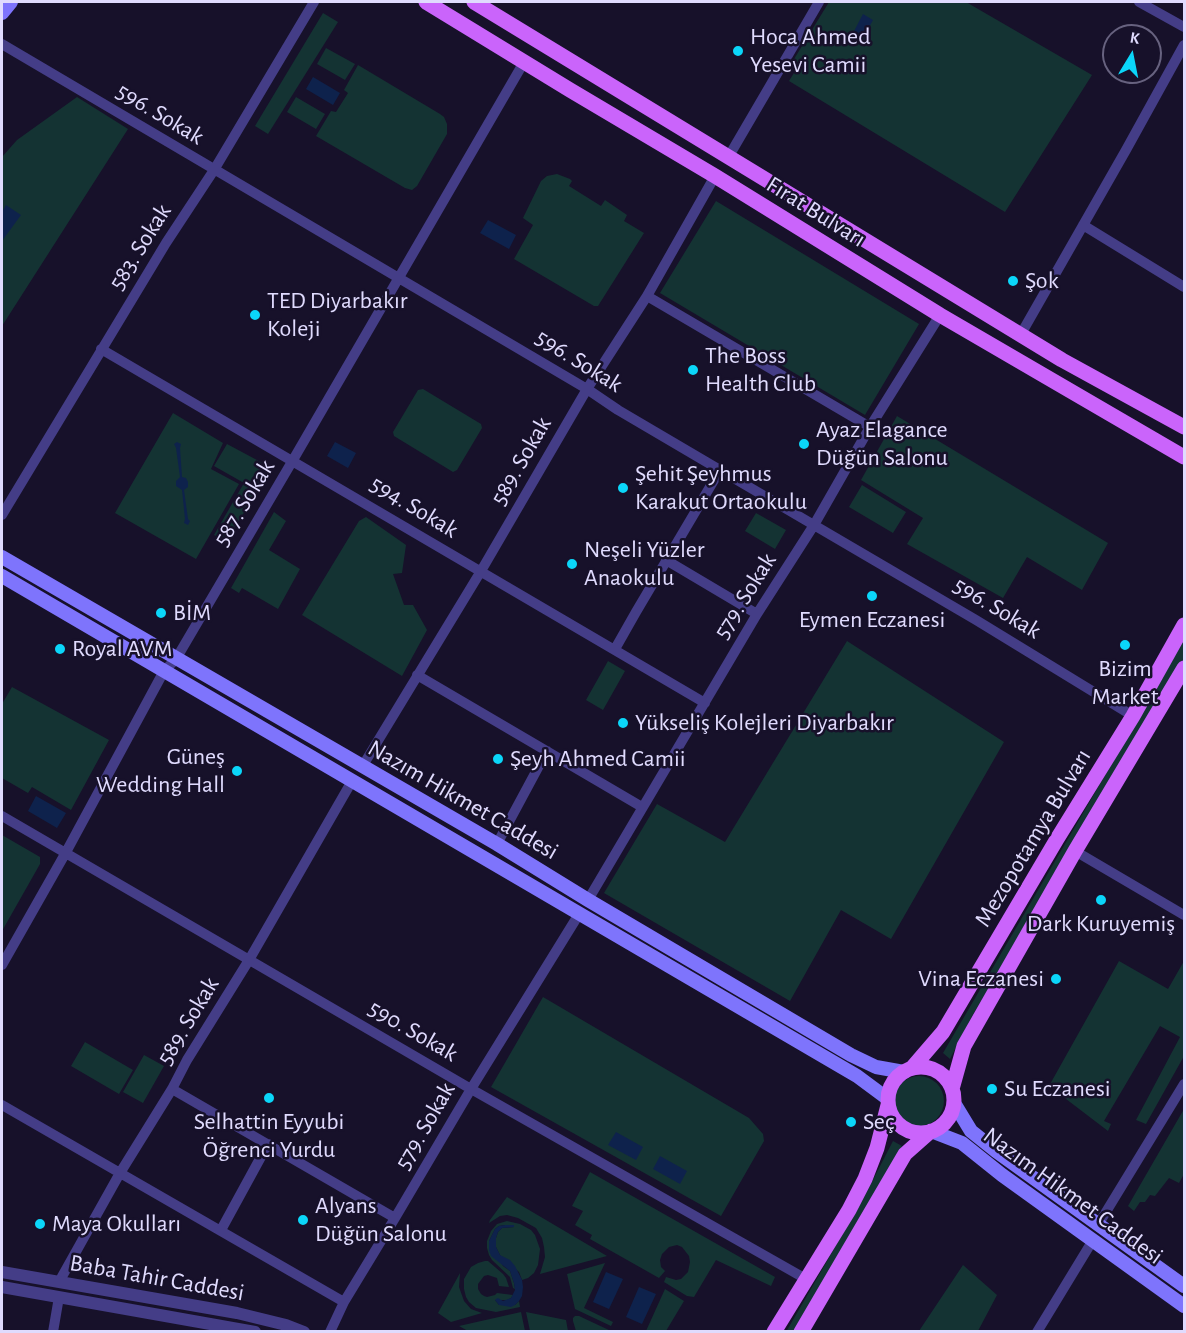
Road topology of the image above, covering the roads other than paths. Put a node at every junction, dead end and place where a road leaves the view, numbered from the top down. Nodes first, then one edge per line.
1 (11, 2) edge
2 (314, 2) edge
3 (426, 2) edge
4 (474, 2) edge
5 (819, 2) edge
6 (1139, 2) edge
7 (2, 13) edge
8 (1185, 27) edge
9 (2, 44) edge
10 (1185, 45) edge
11 (524, 62) junction
12 (729, 156) junction
13 (214, 170) junction
14 (715, 176) junction
15 (1083, 225) junction
16 (399, 279) junction
17 (1185, 287) edge
18 (647, 296) junction
19 (940, 315) junction
20 (1021, 334) junction
21 (101, 349) junction
22 (587, 389) junction
23 (870, 427) junction
24 (1185, 427) edge
25 (1185, 457) edge
26 (293, 460) junction
27 (720, 470) junction
28 (2, 515) edge
29 (814, 525) junction
30 (2, 557) edge
31 (666, 560) junction
32 (481, 571) junction
33 (2, 576) edge
34 (757, 614) junction
35 (1185, 625) edge
36 (615, 649) junction
37 (176, 659) junction
38 (1185, 668) edge
39 (164, 671) junction
40 (417, 675) junction
41 (705, 703) junction
42 (1133, 716) junction
43 (547, 751) junction
44 (363, 767) junction
45 (352, 781) junction
46 (642, 807) junction
47 (2, 816) edge
48 (496, 844) junction
49 (1075, 851) junction
50 (65, 854) junction
51 (588, 900) junction
52 (579, 914) junction
53 (1185, 915) edge
54 (249, 960) junction
55 (2, 965) edge
56 (908, 1070) junction
57 (1184, 1087) edge
58 (172, 1089) junction
59 (471, 1089) junction
60 (953, 1096) junction
61 (888, 1102) junction
62 (2, 1105) edge
63 (931, 1131) junction
64 (268, 1144) junction
65 (120, 1173) junction
66 (395, 1218) junction
67 (1098, 1225) junction
68 (221, 1230) junction
69 (1093, 1240) junction
70 (2, 1272) edge
71 (806, 1279) junction
72 (59, 1282) junction
73 (1185, 1286) edge
74 (2, 1287) edge
75 (59, 1297) junction
76 (344, 1302) junction
77 (1185, 1306) edge
78 (53, 1332) edge
79 (255, 1332) edge
80 (304, 1332) edge
81 (330, 1332) edge
82 (774, 1332) edge
83 (801, 1332) edge
84 (1036, 1332) edge

1 - 7 main road
2 - 13 street, 583. Sokak
3 - 11 main road, Fırat Bulvarı
4 - 12 main road, Fırat Bulvarı
5 - 12 street
6 - 8 street
9 - 13 street, 596. Sokak
10 - 15 street
11 - 14 main road, Fırat Bulvarı
11 - 16 street, 587. Sokak
12 - 20 main road, Fırat Bulvarı
13 - 16 street, 596. Sokak
13 - 21 street, 583. Sokak
14 - 18 street, 589. Sokak
14 - 19 main road, Fırat Bulvarı
15 - 17 street
15 - 20 street
16 - 22 street, 596. Sokak
16 - 26 street, 587. Sokak
18 - 22 street, 589. Sokak
18 - 23 street
19 - 23 street, 579. Sokak
19 - 25 main road, Fırat Bulvarı
20 - 24 main road, Fırat Bulvarı
21 - 26 street, 594. Sokak
21 - 28 street, 583. Sokak
22 - 27 street, 596. Sokak
22 - 32 street, 589. Sokak
23 - 29 street, 579. Sokak
26 - 32 street, 594. Sokak
26 - 37 street, 587. Sokak
27 - 29 street, 596. Sokak
27 - 31 street
29 - 34 street, 579. Sokak
29 - 42 street, 596. Sokak
30 - 37 main road, Nazım Hikmet Caddesi
31 - 34 street
31 - 36 street
32 - 36 street, 594. Sokak
32 - 40 street, 589. Sokak
33 - 39 main road, Nazım Hikmet Caddesi
34 - 41 street, 579. Sokak
35 - 42 main road, Mezopotamya Bulvarı
36 - 41 street, 594. Sokak
37 - 39 street, 587. Sokak
37 - 44 main road, Nazım Hikmet Caddesi
38 - 49 main road, Mezopotamya Bulvarı
39 - 45 main road, Nazım Hikmet Caddesi
39 - 50 street, 587. Sokak
40 - 43 street
40 - 44 street, 589. Sokak
41 - 46 street, 579. Sokak
42 - 56 main road, Mezopotamya Bulvarı
43 - 46 street
43 - 48 street
44 - 48 main road, Nazım Hikmet Caddesi
45 - 52 main road, Nazım Hikmet Caddesi
45 - 54 street, 589. Sokak
46 - 51 street, 579. Sokak
47 - 50 street, 590. Sokak
48 - 51 main road, Nazım Hikmet Caddesi
49 - 53 street
49 - 60 main road, Mezopotamya Bulvarı
50 - 54 street, 590. Sokak
50 - 55 street, 587. Sokak
51 - 56 main road, Nazım Hikmet Caddesi
52 - 59 street, 579. Sokak
52 - 61 main road, Nazım Hikmet Caddesi
54 - 58 street, 589. Sokak
54 - 59 street, 590. Sokak
56 - 60 main road
56 - 61 main road
57 - 67 street
58 - 64 street
58 - 65 street, 589. Sokak
59 - 66 street, 579. Sokak
59 - 71 street, 590. Sokak
60 - 63 main road
60 - 67 main road, Nazım Hikmet Caddesi
61 - 63 main road
61 - 71 main road
62 - 65 street
63 - 69 main road, Nazım Hikmet Caddesi
63 - 83 main road
64 - 66 street
64 - 68 street
65 - 68 street
65 - 72 street, 589. Sokak
66 - 76 street, 579. Sokak
67 - 73 main road, Nazım Hikmet Caddesi
68 - 76 street
69 - 77 main road, Nazım Hikmet Caddesi
69 - 84 street
70 - 72 street, Baba Tahir Caddesi
71 - 82 main road
72 - 80 street, Baba Tahir Caddesi
74 - 75 street, Baba Tahir Caddesi
75 - 78 street
75 - 79 street, Baba Tahir Caddesi
76 - 81 street, 579. Sokak

